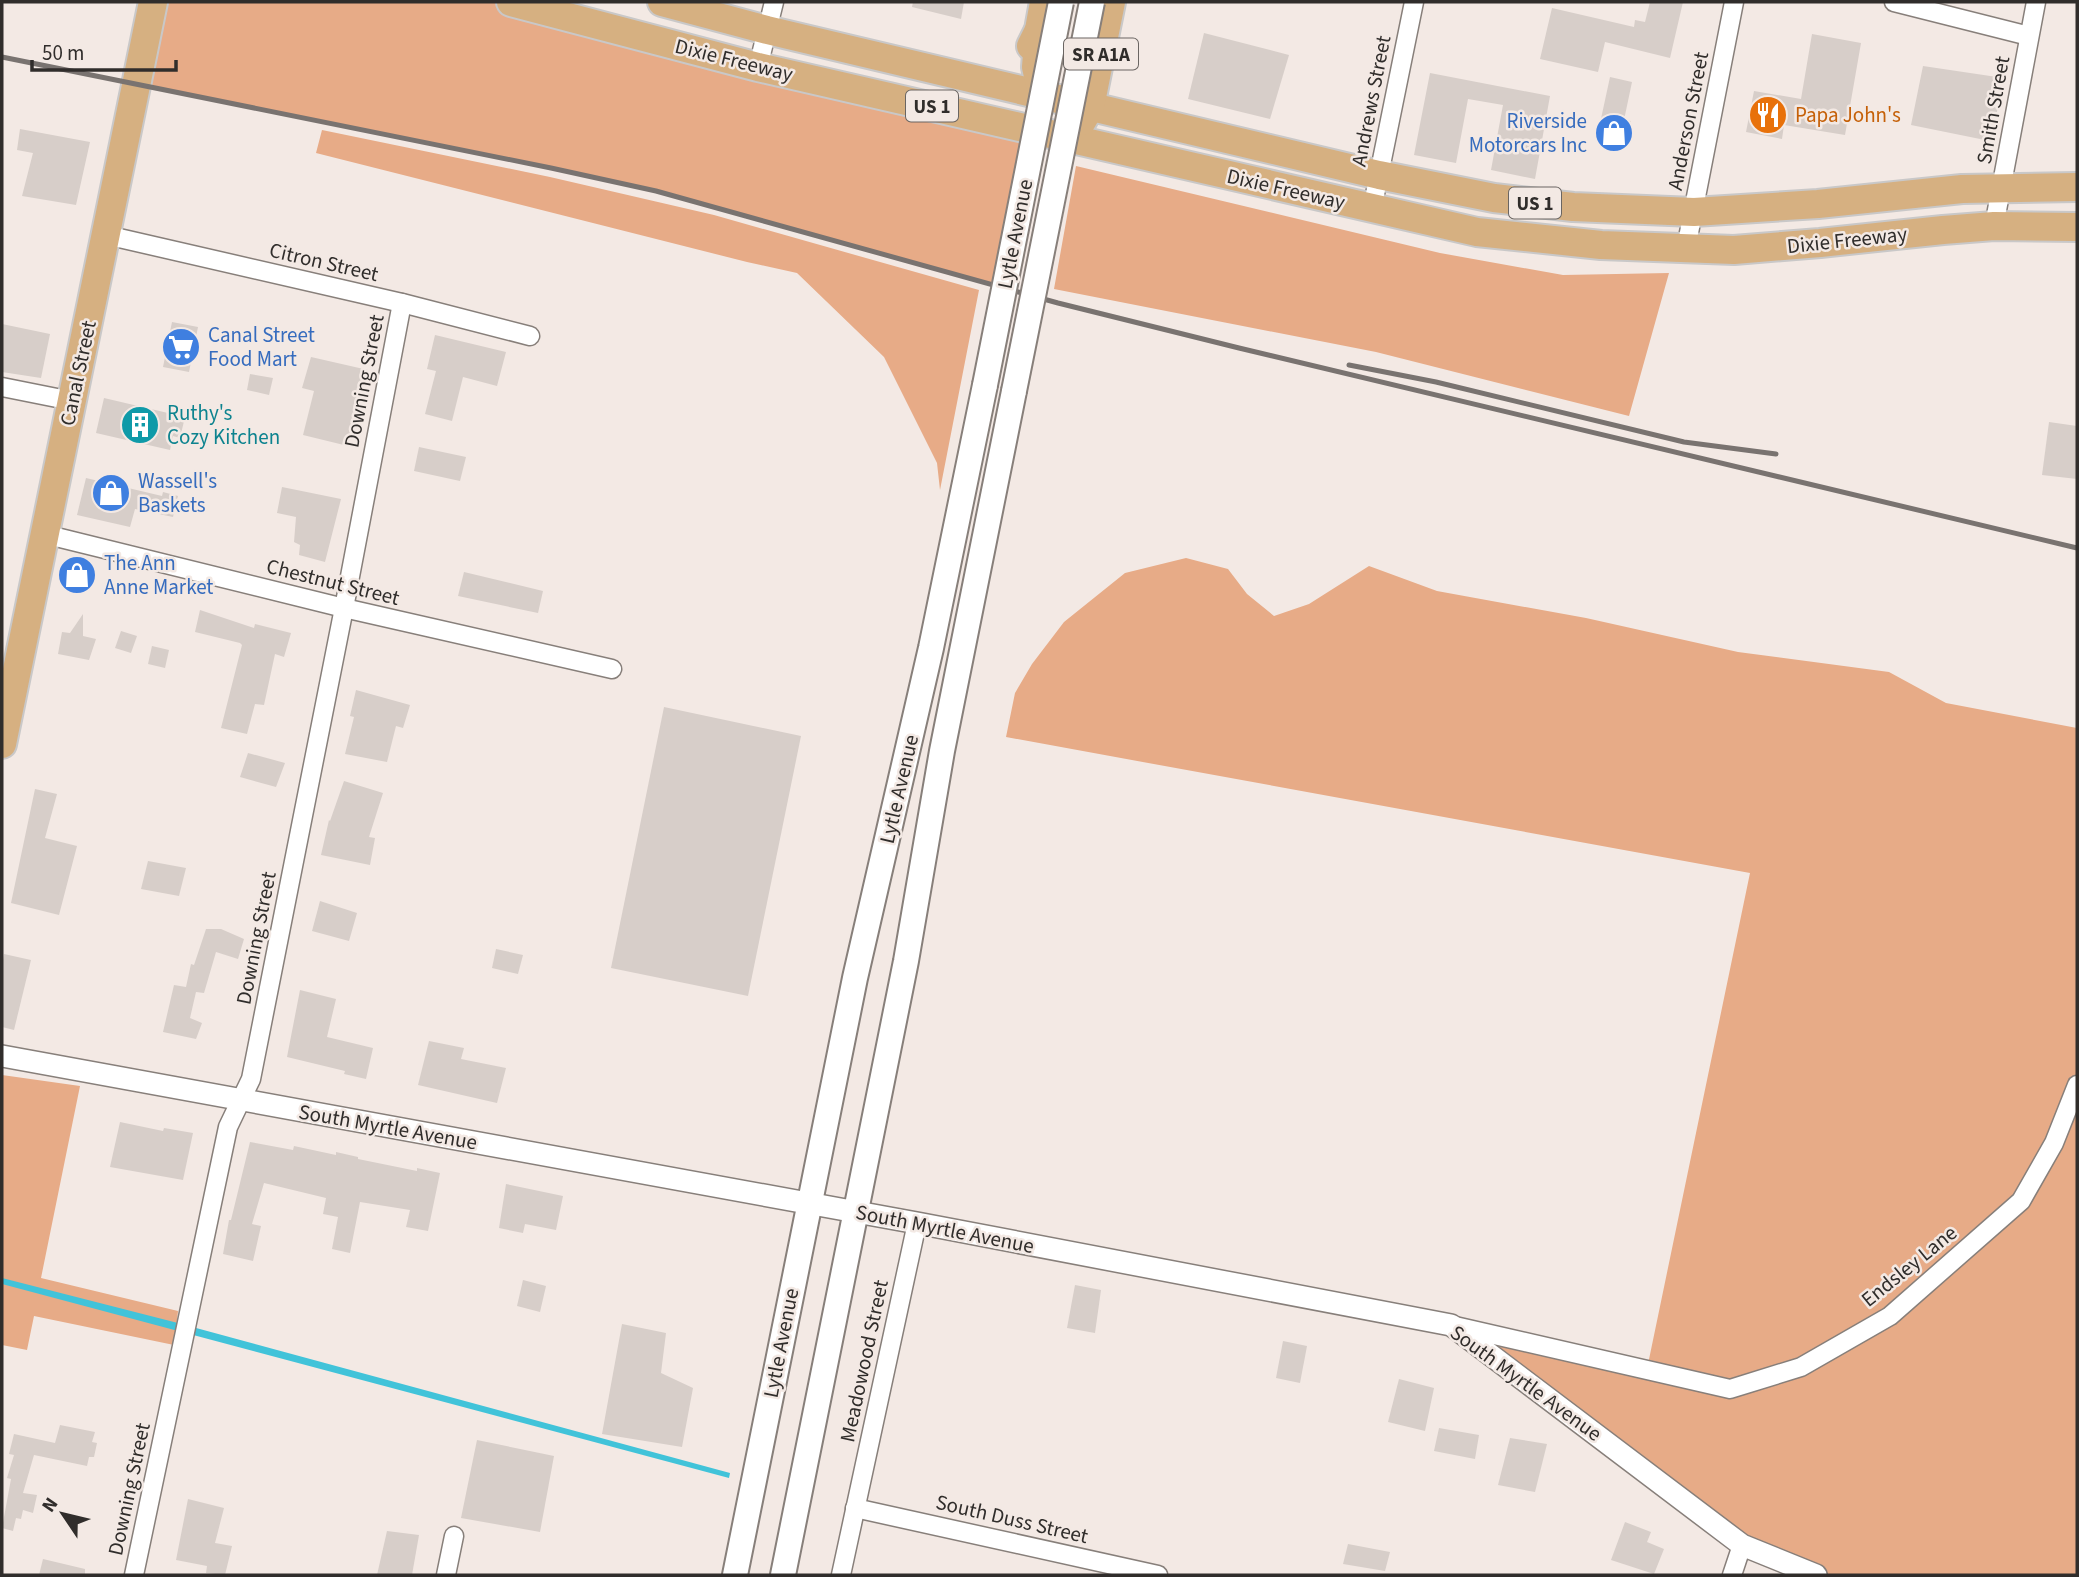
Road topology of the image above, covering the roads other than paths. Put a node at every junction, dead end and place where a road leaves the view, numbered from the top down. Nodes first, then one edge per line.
1 (153, 2) edge
2 (510, 2) edge
3 (662, 2) edge
4 (774, 2) edge
5 (1044, 2) edge
6 (1060, 2) edge
7 (1092, 2) edge
8 (1111, 2) edge
9 (1414, 2) edge
10 (1734, 2) edge
11 (1894, 2) edge
12 (2036, 2) edge
13 (767, 30) junction
14 (1039, 30) junction
15 (2029, 36) junction
16 (758, 66) junction
17 (1003, 85) junction
18 (1041, 95) junction
19 (1090, 107) junction
20 (1064, 137) junction
21 (1379, 175) junction
22 (2002, 187) junction
23 (2077, 187) edge
24 (1371, 209) junction
25 (1694, 212) junction
26 (1994, 226) junction
27 (2077, 227) edge
28 (106, 235) junction
29 (1686, 248) junction
30 (402, 303) junction
31 (530, 336) dead end
32 (2, 387) edge
33 (72, 401) junction
34 (44, 534) junction
35 (344, 608) junction
36 (612, 669) dead end
37 (3, 735) edge
38 (2, 1056) edge
39 (2077, 1085) edge
40 (240, 1101) junction
41 (809, 1204) junction
42 (855, 1212) junction
43 (917, 1223) junction
44 (1451, 1325) junction
45 (855, 1508) junction
46 (454, 1536) dead end
47 (1742, 1545) junction
48 (134, 1575) edge
49 (446, 1575) edge
50 (735, 1575) edge
51 (783, 1575) edge
52 (841, 1575) edge
53 (1158, 1575) edge
54 (1732, 1575) edge
55 (1816, 1575) edge

1 - 28 main road, Canal Street
2 - 16 main road, Dixie Freeway / US 1
3 - 13 main road, Dixie Freeway / US 1
4 - 13 street
5 - 14 main road, SR A1A
6 - 41 main road, Lytle Avenue, bridge
7 - 42 main road, Lytle Avenue, bridge
8 - 19 main road, SR A1A
9 - 21 street, Andrews Street
10 - 25 street, Anderson Street
11 - 15 street
12 - 15 street, Smith Street
13 - 16 street
13 - 17 main road, Dixie Freeway / US 1
14 - 17 main road, SR A1A
14 - 18 main road
15 - 22 street, Smith Street
16 - 20 main road, Dixie Freeway / US 1
17 - 18 main road, Dixie Freeway / US 1
18 - 19 main road, Dixie Freeway / US 1
18 - 20 main road
19 - 20 main road, SR A1A
19 - 21 main road, Dixie Freeway / US 1
20 - 24 main road, Dixie Freeway / US 1
21 - 24 street, Andrews Street
21 - 25 main road, Dixie Freeway / US 1
22 - 23 main road, Dixie Freeway / US 1
22 - 25 main road, Dixie Freeway / US 1
22 - 26 street, Smith Street
24 - 29 main road, Dixie Freeway / US 1
25 - 29 street, Anderson Street
26 - 27 main road, Dixie Freeway / US 1
26 - 29 main road, Dixie Freeway / US 1
28 - 30 street, Citron Street
28 - 33 main road, Canal Street
30 - 31 street, Citron Street
30 - 35 street, Downing Street
32 - 33 street
33 - 34 main road, Canal Street
34 - 35 street, Chestnut Street
34 - 37 main road, Canal Street
35 - 36 street, Chestnut Street
35 - 40 street, Downing Street
38 - 40 street, South Myrtle Avenue
39 - 44 street, Endsley Lane
40 - 41 street, South Myrtle Avenue
40 - 48 street, Downing Street
41 - 42 street, South Myrtle Avenue
41 - 50 main road, Lytle Avenue
42 - 43 street, South Myrtle Avenue
42 - 51 main road, Lytle Avenue
43 - 44 street, South Myrtle Avenue
43 - 45 street, Meadowood Street
44 - 47 street, South Myrtle Avenue
45 - 52 street, Meadowood Street
45 - 53 street, South Duss Street
46 - 49 street
47 - 54 street
47 - 55 street, South Myrtle Avenue

